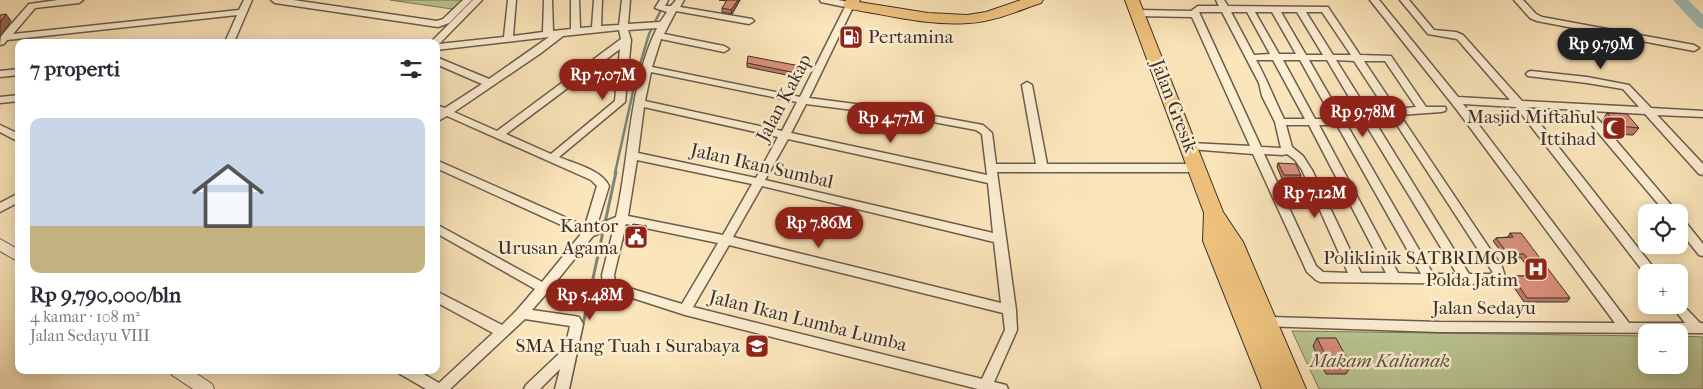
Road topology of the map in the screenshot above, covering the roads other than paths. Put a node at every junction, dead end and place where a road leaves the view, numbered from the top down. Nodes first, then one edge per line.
1 (79, 0) edge
2 (248, 0) edge
3 (275, 0) edge
4 (468, 0) edge
5 (478, 0) edge
6 (512, 0) edge
7 (548, 0) edge
8 (575, 0) edge
9 (598, 0) edge
10 (626, 0) edge
11 (824, 0) edge
12 (1036, 0) edge
13 (1374, 0) edge
14 (1404, 0) edge
15 (1518, 0) edge
16 (852, 2) edge
17 (1222, 4) edge
18 (672, 5) edge
19 (1135, 7) edge
20 (1249, 8) junction
21 (1275, 9) junction
22 (1300, 9) junction
23 (242, 12) junction
24 (1195, 14) junction
25 (749, 21) dead end
26 (623, 26) junction
27 (658, 28) junction
28 (596, 29) junction
29 (576, 31) junction
30 (560, 33) junction
31 (548, 34) junction
32 (508, 38) junction
33 (15, 39) edge
34 (19, 39) edge
35 (231, 39) edge
36 (439, 39) edge
37 (626, 40) junction
38 (2, 41) edge
39 (440, 46) edge
40 (724, 48) dead end
41 (1694, 48) dead end
42 (1256, 56) dead end
43 (1275, 56) junction
44 (1329, 56) junction
45 (1302, 57) junction
46 (1356, 57) junction
47 (440, 62) edge
48 (648, 69) junction
49 (15, 72) edge
50 (0, 74) edge
51 (1531, 74) dead end
52 (489, 83) junction
53 (1026, 85) dead end
54 (15, 98) edge
55 (0, 100) edge
56 (802, 100) junction
57 (1454, 100) junction
58 (639, 103) junction
59 (1519, 104) junction
60 (1583, 108) junction
61 (1441, 109) dead end
62 (441, 110) edge
63 (1424, 110) junction
64 (1650, 112) junction
65 (1703, 114) edge
66 (1395, 117) junction
67 (1280, 122) junction
68 (1312, 122) junction
69 (1340, 122) junction
70 (1370, 122) junction
71 (0, 128) edge
72 (785, 134) junction
73 (498, 135) junction
74 (15, 137) edge
75 (1190, 146) junction
76 (1287, 149) junction
77 (1258, 151) junction
78 (632, 156) junction
79 (552, 158) junction
80 (440, 166) edge
81 (1042, 168) junction
82 (1198, 168) junction
83 (1703, 171) edge
84 (992, 174) junction
85 (759, 182) junction
86 (15, 200) edge
87 (1663, 204) edge
88 (0, 208) edge
89 (1214, 213) junction
90 (622, 219) junction
91 (440, 230) edge
92 (590, 232) junction
93 (1688, 233) edge
94 (1000, 239) junction
95 (726, 240) junction
96 (0, 244) edge
97 (1703, 252) edge
98 (15, 254) edge
99 (1645, 264) edge
100 (1357, 278) junction
101 (1395, 279) junction
102 (1430, 279) junction
103 (1466, 279) junction
104 (545, 289) junction
105 (440, 298) edge
106 (685, 310) junction
107 (1010, 310) junction
108 (522, 314) junction
109 (1686, 314) edge
110 (1266, 322) junction
111 (1626, 328) junction
112 (1700, 328) edge
113 (502, 331) junction
114 (572, 349) junction
115 (184, 374) edge
116 (413, 374) edge
117 (968, 385) edge
118 (986, 386) junction
119 (206, 389) edge
120 (439, 389) edge
121 (531, 389) edge
122 (562, 389) edge
123 (1001, 389) edge
124 (1273, 389) edge
125 (1295, 389) edge

1 - 38 street
2 - 23 street
3 - 4 street
5 - 36 street
6 - 32 street
7 - 31 street
8 - 29 street
9 - 28 street
10 - 26 street
11 - 16 street
12 - 16 highway
13 - 57 street
14 - 59 street
15 - 41 street
16 - 56 street, Jalan Kakap
17 - 20 street
17 - 24 street
17 - 67 street
18 - 25 street
18 - 27 street
19 - 24 street
19 - 75 highway, Jalan Gresik
20 - 21 street
20 - 43 street
21 - 22 street
21 - 45 street
22 - 44 street
22 - 46 street
23 - 34 street
23 - 35 street
24 - 77 street
26 - 27 street
26 - 28 street
26 - 37 street
27 - 40 street
27 - 48 street
28 - 29 street
29 - 30 street
30 - 31 street
30 - 52 street
31 - 32 street
32 - 39 street
33 - 38 street
37 - 73 street
37 - 79 street
42 - 43 street
43 - 45 street
43 - 68 street
44 - 45 street
44 - 46 street
44 - 70 street
45 - 69 street
46 - 63 street
46 - 66 street
47 - 52 street
48 - 56 street
48 - 58 street
49 - 50 street
51 - 64 street
52 - 62 street
53 - 81 street
54 - 55 street
56 - 72 street, Jalan Kakap
56 - 84 street
57 - 59 street
57 - 111 street
58 - 72 street
58 - 78 street
59 - 60 street
59 - 99 street
60 - 64 street
60 - 87 street
61 - 63 street
62 - 73 street
63 - 66 street
64 - 65 street
64 - 83 street
66 - 70 street
66 - 103 street
67 - 68 street
67 - 76 street
68 - 69 street
68 - 101 street
69 - 70 street
69 - 102 street
70 - 103 street
71 - 74 street
72 - 84 street
72 - 85 street, Jalan Kakap
73 - 79 street
75 - 77 street
75 - 82 highway, Jalan Gresik
76 - 77 street
76 - 100 street
77 - 100 street
78 - 85 street, Jalan Ikan Sumbal
78 - 90 street
79 - 92 street
80 - 92 street
81 - 82 street
81 - 84 street
82 - 89 highway, Jalan Gresik
84 - 94 street
85 - 94 street, Jalan Ikan Sumbal
85 - 95 street, Jalan Kakap
86 - 88 street
89 - 110 highway, Jalan Gresik
89 - 124 highway, Jalan Gresik
90 - 92 street
90 - 95 street
90 - 106 street, Jalan Ikan Lumba Lumba
91 - 104 street
92 - 104 street
93 - 97 street
94 - 107 street
95 - 106 street, Jalan Kakap
95 - 107 street
96 - 98 street
100 - 101 street
101 - 102 street
102 - 103 street
104 - 108 street
105 - 113 street
106 - 117 street, Jalan Ikan Lumba Lumba
107 - 118 street
108 - 113 street
108 - 114 street
109 - 112 street
110 - 111 street, Jalan Sedayu
110 - 125 highway, Jalan Gresik
111 - 112 street, Jalan Sedayu
113 - 120 street
114 - 121 street
114 - 122 street
115 - 119 street
116 - 120 street
117 - 118 street, Jalan Ikan Lumba Lumba
118 - 123 street, Jalan Ikan Lumba Lumba

